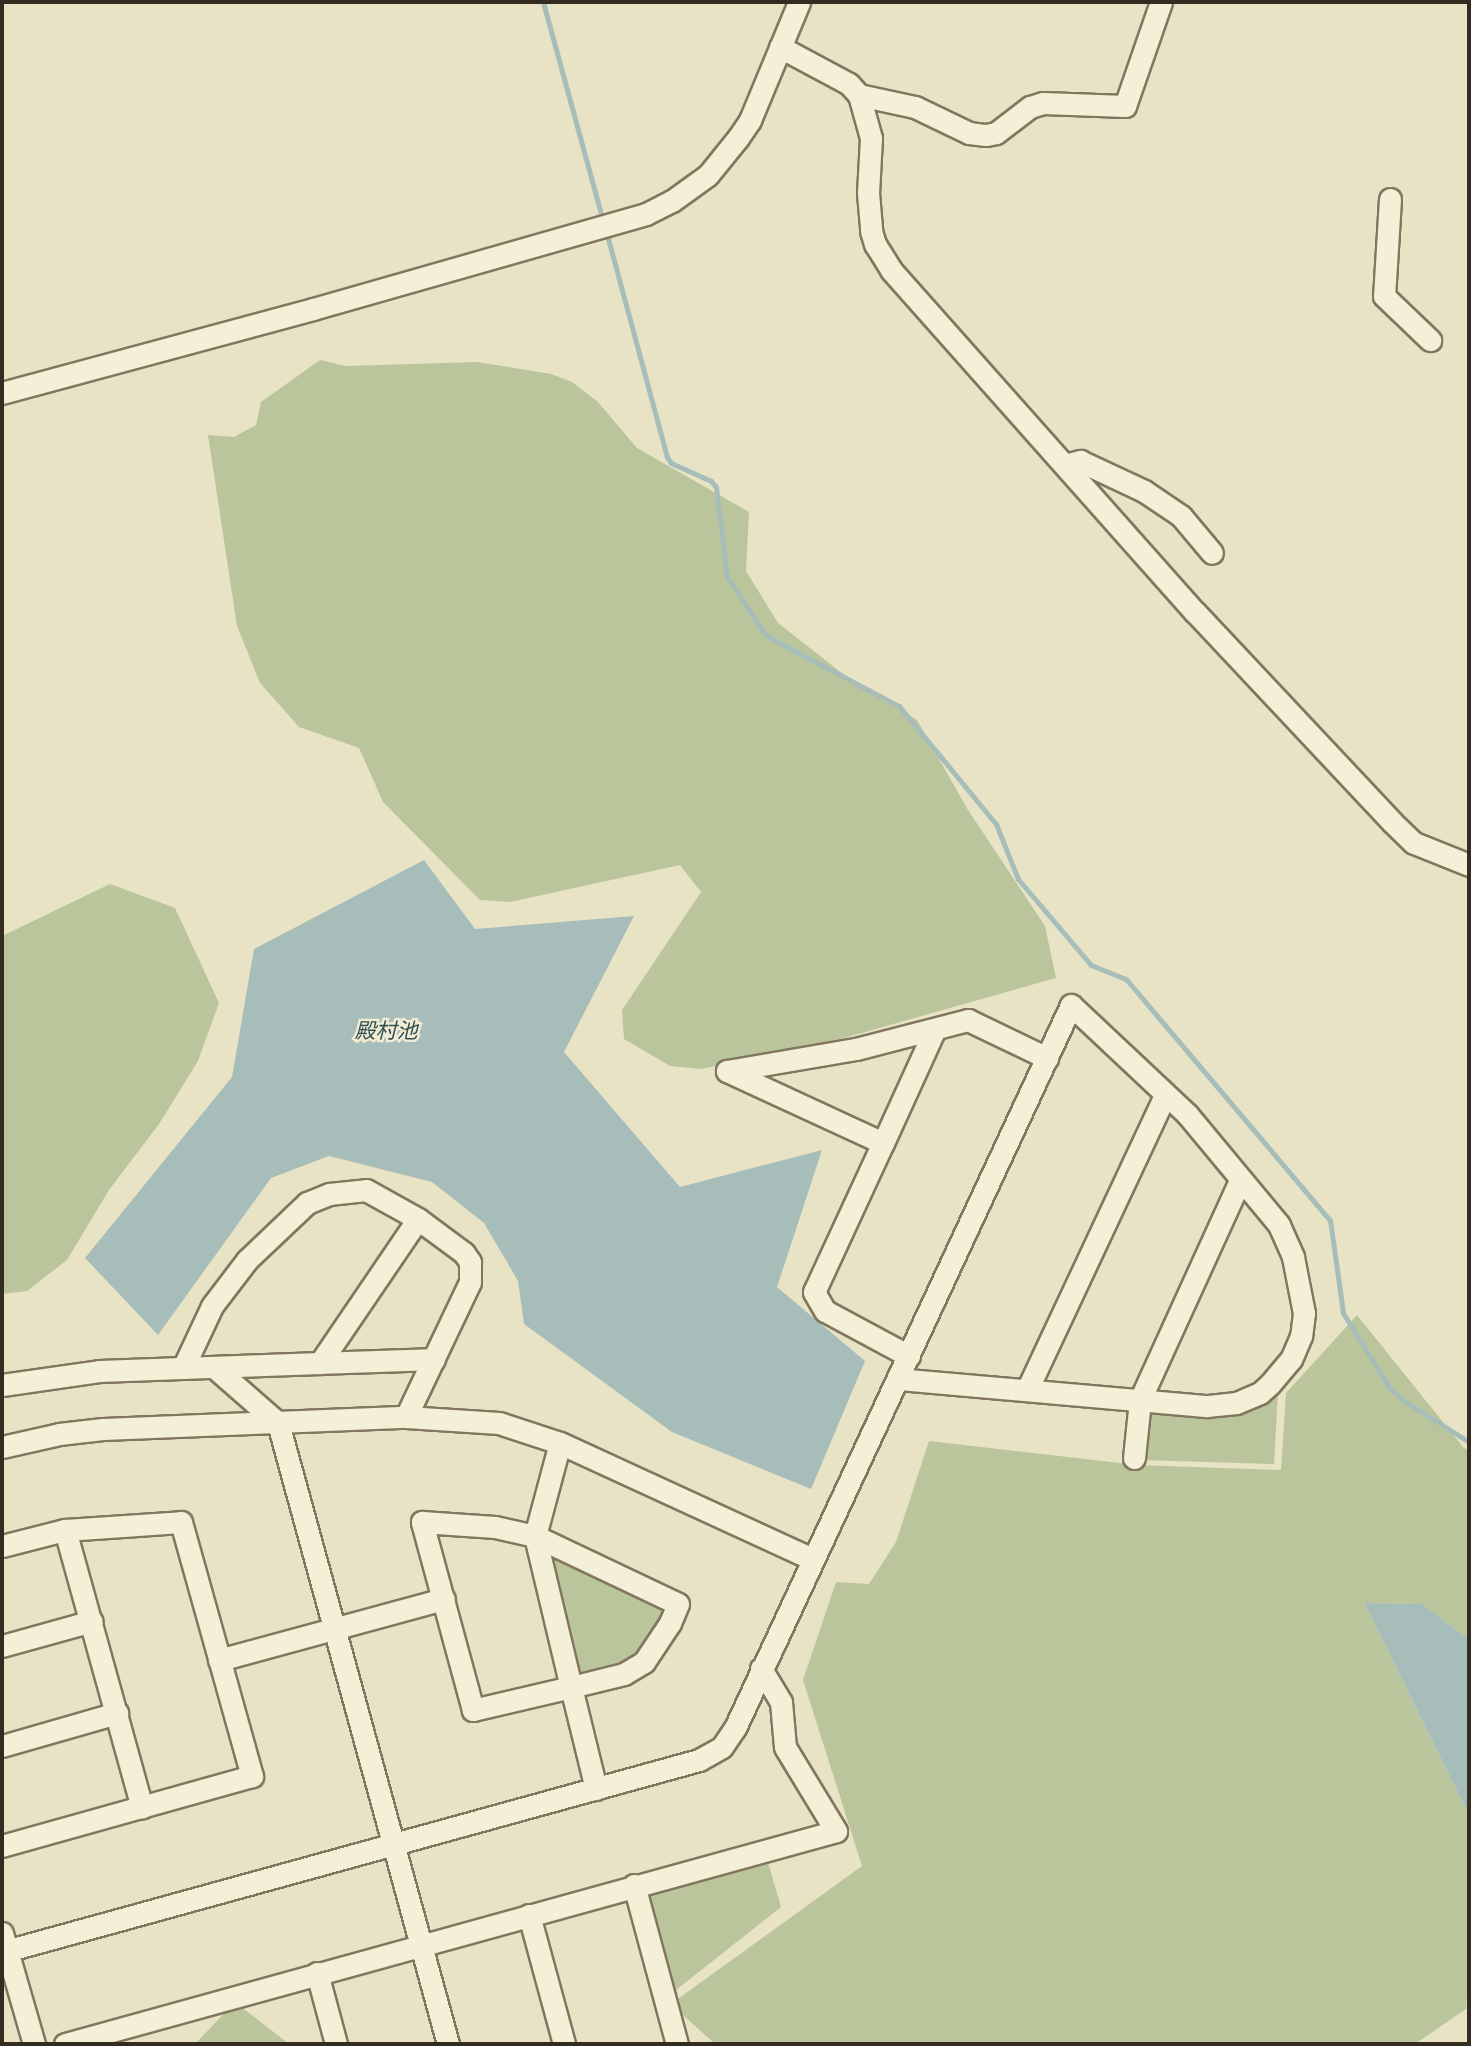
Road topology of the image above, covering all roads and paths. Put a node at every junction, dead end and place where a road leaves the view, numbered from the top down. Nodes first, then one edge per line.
1 (799, 2) edge
2 (1161, 2) edge
3 (780, 47) junction
4 (859, 95) junction
5 (1390, 199) dead end
6 (1430, 340) dead end
7 (2, 393) edge
8 (1065, 465) junction
9 (1212, 553) dead end
10 (1469, 865) edge
11 (934, 1031) junction
12 (1046, 1058) junction
13 (1165, 1095) junction
14 (883, 1143) junction
15 (1240, 1181) junction
16 (418, 1219) junction
17 (909, 1356) junction
18 (434, 1359) junction
19 (320, 1363) junction
20 (214, 1367) junction
21 (183, 1368) junction
22 (898, 1379) junction
23 (2, 1385) edge
24 (1027, 1390) junction
25 (1140, 1400) junction
26 (406, 1417) junction
27 (278, 1423) junction
28 (560, 1443) junction
29 (2, 1447) edge
30 (1135, 1458) dead end
31 (65, 1530) junction
32 (535, 1536) junction
33 (2, 1546) edge
34 (812, 1559) junction
35 (444, 1599) junction
36 (92, 1620) junction
37 (335, 1628) junction
38 (2, 1646) edge
39 (219, 1660) junction
40 (761, 1669) junction
41 (571, 1687) junction
42 (117, 1713) junction
43 (2, 1745) edge
44 (596, 1789) junction
45 (142, 1807) junction
46 (393, 1845) junction
47 (2, 1846) edge
48 (634, 1885) junction
49 (529, 1915) junction
50 (3, 1945) edge
51 (421, 1945) junction
52 (317, 1973) junction
53 (34, 2044) edge
54 (65, 2044) edge
55 (336, 2044) edge
56 (447, 2044) edge
57 (564, 2044) edge
58 (677, 2044) edge

1 - 3 street
2 - 4 street
3 - 4 street
3 - 7 street
4 - 8 street
5 - 6 street
8 - 9 street
8 - 10 street
11 - 12 street
11 - 14 street
11 - 14 street
12 - 13 street
12 - 17 street
13 - 15 street
13 - 24 street
14 - 17 street
15 - 25 street
15 - 25 street
16 - 18 street
16 - 19 street
16 - 21 street
17 - 22 street
18 - 19 street
18 - 26 street
19 - 20 street
20 - 21 street
20 - 27 street
21 - 23 street
22 - 24 street
22 - 34 street
24 - 25 street
25 - 30 street
26 - 27 street
26 - 28 street
27 - 29 street
27 - 37 street
28 - 32 street
28 - 34 street
31 - 33 street
31 - 36 street
31 - 39 street
32 - 35 street
32 - 41 street
32 - 41 street
34 - 40 street
35 - 37 street
35 - 41 street
36 - 38 street
36 - 42 street
37 - 39 street
37 - 46 street
39 - 45 street
40 - 44 street
40 - 48 street
41 - 44 street
42 - 43 street
42 - 45 street
44 - 46 street
45 - 47 street
46 - 50 street
46 - 51 street
48 - 49 street
48 - 58 street
49 - 51 street
49 - 57 street
50 - 53 street
51 - 52 street
51 - 56 street
52 - 54 street
52 - 55 street

